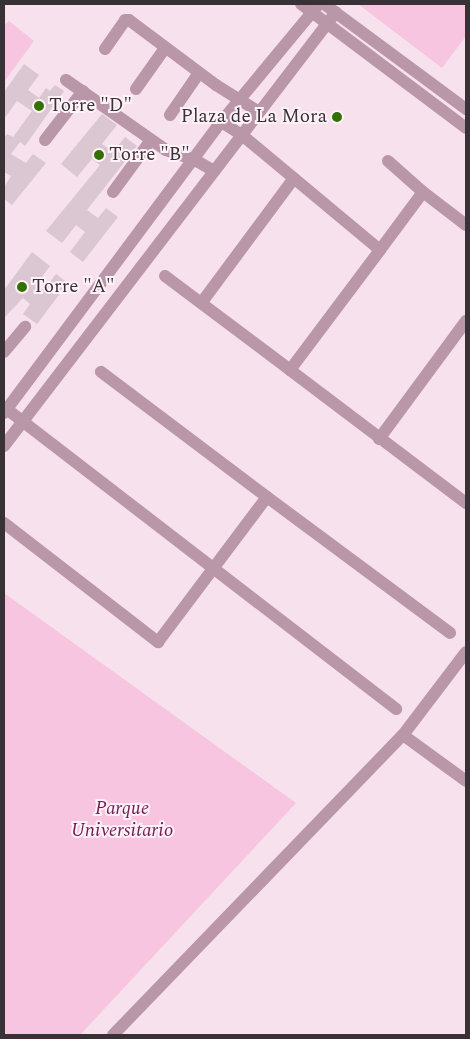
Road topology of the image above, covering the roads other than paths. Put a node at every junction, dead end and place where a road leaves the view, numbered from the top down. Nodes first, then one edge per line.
1 (302, 4) edge
2 (324, 4) edge
3 (316, 8) edge
4 (336, 12) junction
5 (328, 24) junction
6 (166, 48) junction
7 (105, 49) dead end
8 (199, 73) junction
9 (66, 80) dead end
10 (136, 89) dead end
11 (83, 91) junction
12 (239, 99) junction
13 (466, 109) edge
14 (259, 112) junction
15 (170, 114) dead end
16 (221, 122) junction
17 (466, 128) edge
18 (242, 135) junction
19 (45, 140) dead end
20 (151, 140) junction
21 (194, 160) junction
22 (388, 161) dead end
23 (214, 171) junction
24 (294, 178) junction
25 (113, 192) dead end
26 (423, 192) junction
27 (466, 225) edge
28 (380, 250) junction
29 (165, 276) dead end
30 (202, 302) junction
31 (466, 321) edge
32 (25, 327) dead end
33 (4, 352) edge
34 (290, 370) junction
35 (101, 372) dead end
36 (5, 410) edge
37 (22, 422) junction
38 (379, 439) junction
39 (4, 446) edge
40 (266, 497) junction
41 (466, 503) edge
42 (4, 522) edge
43 (214, 569) junction
44 (450, 633) dead end
45 (466, 652) edge
46 (396, 709) dead end
47 (403, 735) junction
48 (466, 781) edge
49 (113, 1035) edge

1 - 3 street
2 - 4 street
3 - 5 street
3 - 12 street
4 - 5 street
4 - 13 street
5 - 14 street
5 - 17 street
6 - 7 street
6 - 8 street
6 - 10 street
8 - 12 street
8 - 15 street
9 - 11 street
11 - 19 street
11 - 20 street
12 - 14 street
12 - 16 street
14 - 18 street
16 - 18 street
16 - 21 street
18 - 23 street
18 - 24 street
20 - 21 street
20 - 25 street
21 - 23 street
21 - 36 street
22 - 26 street
23 - 37 street
24 - 28 street
24 - 30 street
26 - 27 street
26 - 28 street
28 - 34 street
29 - 30 street
30 - 34 street
31 - 38 street
32 - 33 street
34 - 38 street
35 - 40 street
36 - 37 street
37 - 39 street
37 - 43 street
38 - 41 street
40 - 43 street
40 - 44 street
42 - 43 street
43 - 46 street
45 - 47 street
47 - 48 street
47 - 49 street

